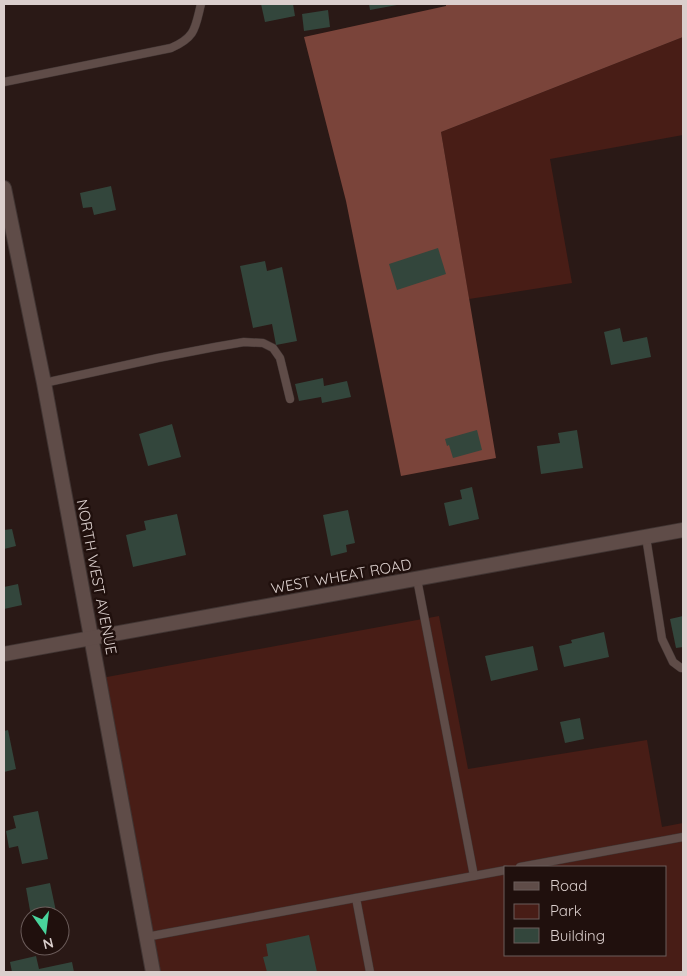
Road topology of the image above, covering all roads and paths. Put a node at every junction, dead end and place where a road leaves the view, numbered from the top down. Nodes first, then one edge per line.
1 (201, 4) edge
2 (4, 82) edge
3 (4, 188) edge
4 (44, 382) junction
5 (290, 398) dead end
6 (683, 530) edge
7 (646, 537) junction
8 (417, 579) junction
9 (92, 638) junction
10 (4, 654) edge
11 (683, 668) edge
12 (683, 838) edge
13 (526, 866) edge
14 (504, 870) edge
15 (474, 876) junction
16 (356, 898) junction
17 (146, 937) junction
18 (153, 972) edge
19 (370, 972) edge

1 - 2 lane
3 - 4 street, NORTH WEST AVENUE
4 - 5 lane
4 - 9 street, NORTH WEST AVENUE
6 - 7 street, WEST WHEAT ROAD
7 - 8 street, WEST WHEAT ROAD
7 - 11 lane
8 - 9 street, WEST WHEAT ROAD
8 - 15 lane
9 - 10 street, WEST WHEAT ROAD
9 - 17 street, NORTH WEST AVENUE
12 - 13 lane
14 - 15 lane
15 - 16 lane
16 - 17 lane
16 - 19 lane
17 - 18 street, NORTH WEST AVENUE

